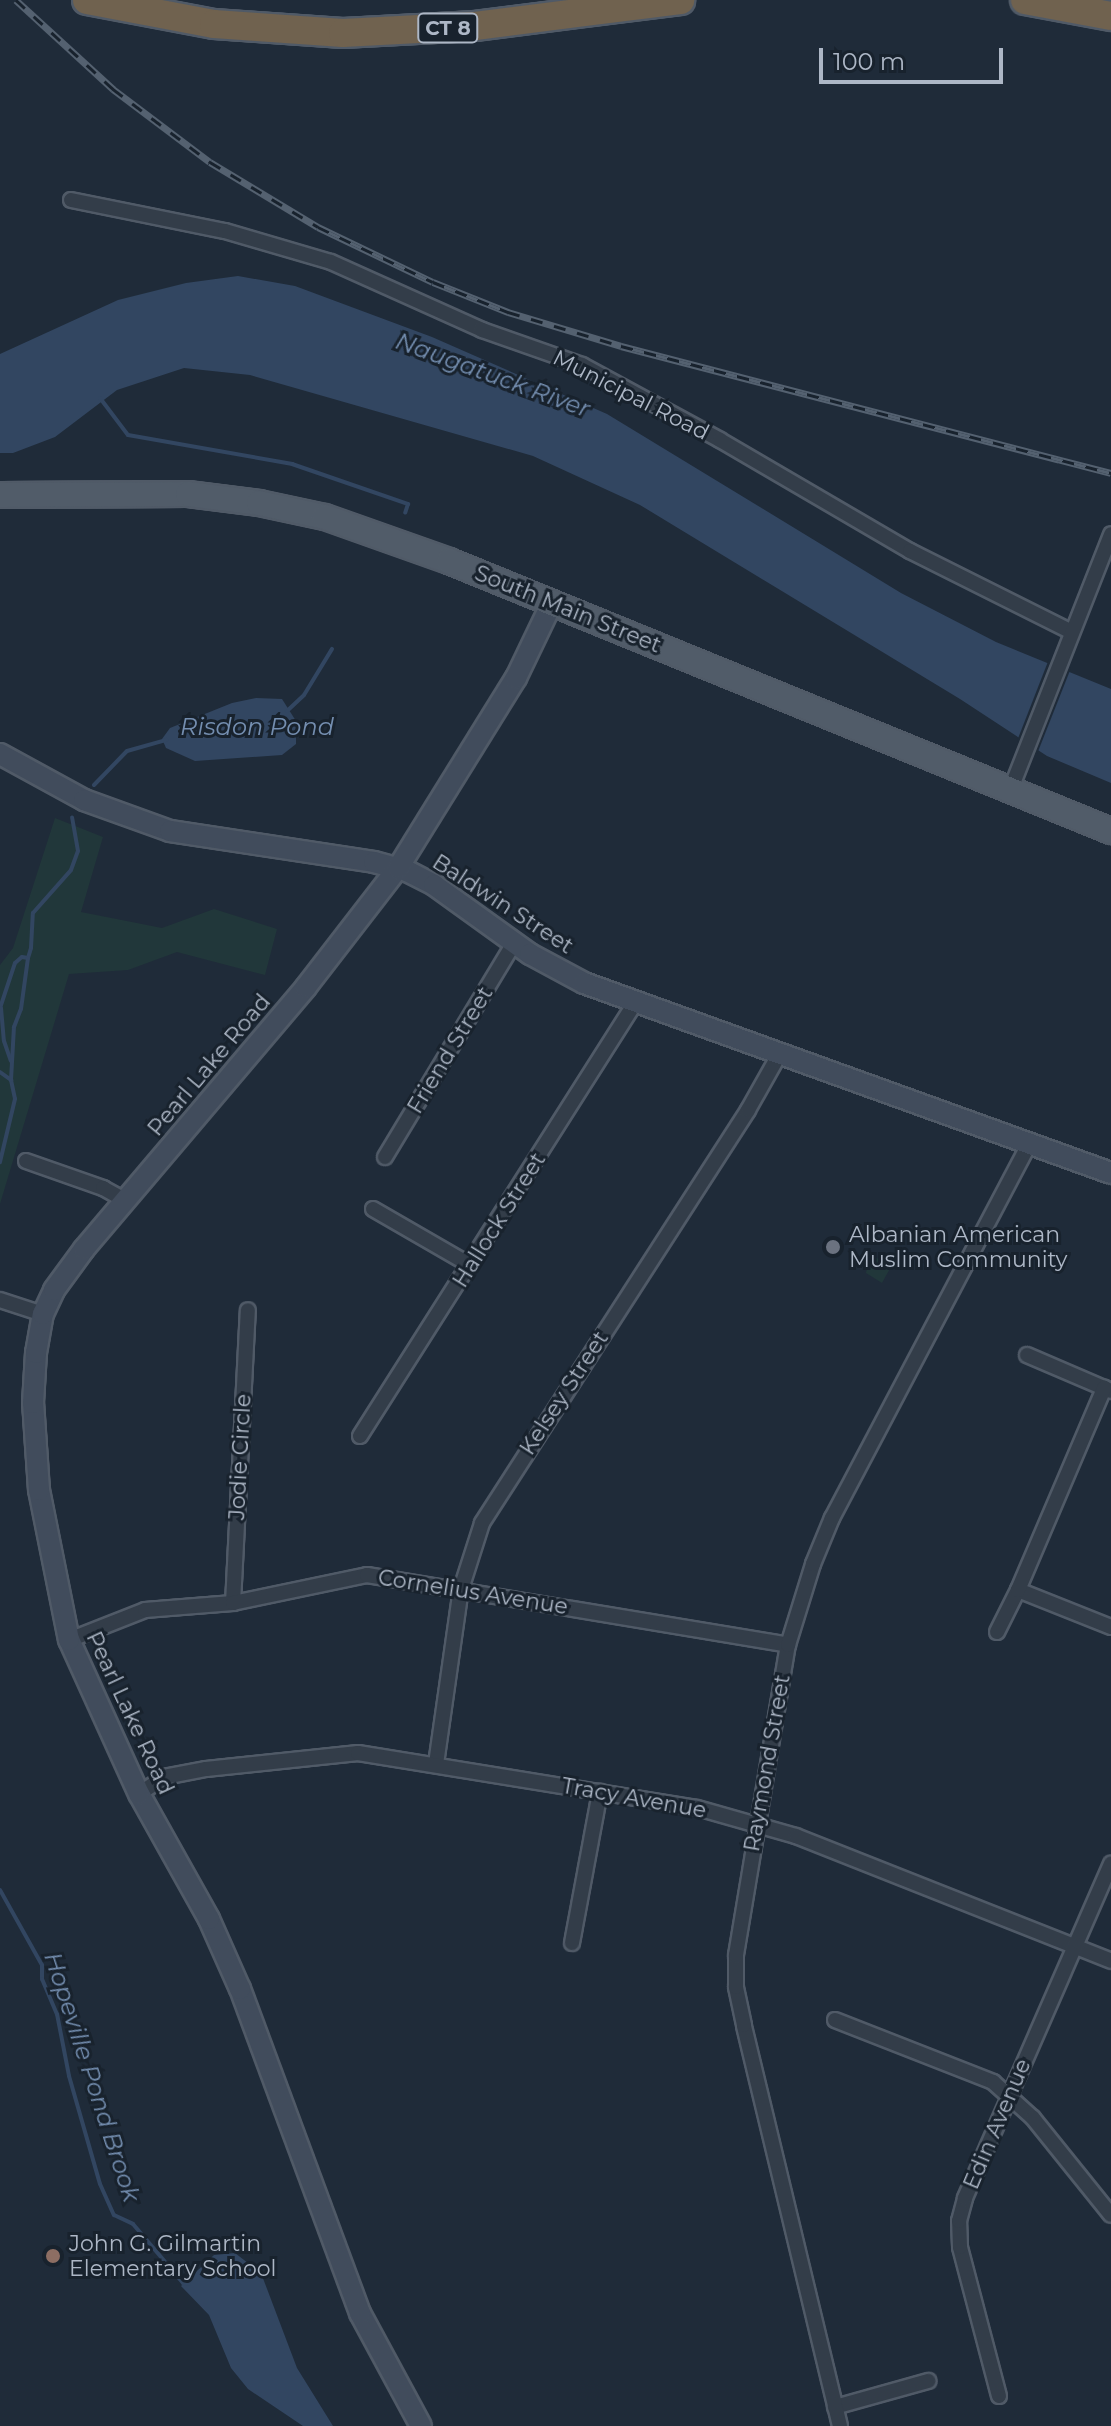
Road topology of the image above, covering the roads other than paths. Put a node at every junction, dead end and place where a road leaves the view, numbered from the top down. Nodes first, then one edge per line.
1 (87, 0) edge
2 (680, 0) edge
3 (1025, 0) edge
4 (1111, 16) edge
5 (71, 200) dead end
6 (0, 495) edge
7 (1111, 534) edge
8 (552, 603) junction
9 (1072, 632) junction
10 (0, 754) edge
11 (1010, 791) junction
12 (1111, 831) edge
13 (398, 868) junction
14 (514, 943) junction
15 (635, 1003) junction
16 (779, 1055) junction
17 (1029, 1145) junction
18 (385, 1157) dead end
19 (26, 1161) dead end
20 (1111, 1173) edge
21 (125, 1200) junction
22 (373, 1209) dead end
23 (470, 1265) junction
24 (0, 1300) edge
25 (248, 1310) dead end
26 (43, 1314) junction
27 (1027, 1355) dead end
28 (1107, 1389) edge
29 (360, 1436) dead end
30 (461, 1589) junction
31 (1018, 1590) junction
32 (233, 1603) junction
33 (1111, 1627) edge
34 (997, 1632) dead end
35 (69, 1640) junction
36 (788, 1645) junction
37 (436, 1764) junction
38 (600, 1792) junction
39 (139, 1794) junction
40 (756, 1822) junction
41 (1111, 1864) edge
42 (572, 1943) dead end
43 (1075, 1948) junction
44 (1111, 1961) edge
45 (835, 2020) dead end
46 (1010, 2094) junction
47 (1111, 2215) edge
48 (928, 2381) dead end
49 (999, 2396) dead end
50 (835, 2407) junction
51 (421, 2426) edge
52 (840, 2426) edge

1 - 2 highway, CT 8
3 - 4 highway
5 - 9 street, Municipal Road
6 - 8 main road, South Main Street
7 - 9 street
8 - 11 main road, South Main Street
8 - 13 main road, Pearl Lake Road
9 - 11 street
10 - 13 main road, Baldwin Street
11 - 12 main road, South Main Street
13 - 14 main road, Baldwin Street
13 - 21 main road, Pearl Lake Road
14 - 15 main road, Baldwin Street
14 - 18 street, Friend Street
15 - 16 main road, Baldwin Street
15 - 23 street, Hallock Street
16 - 17 main road, Baldwin Street
16 - 30 street, Kelsey Street
17 - 20 main road, Baldwin Street
17 - 36 street, Raymond Street
19 - 21 street
21 - 26 main road, Pearl Lake Road
22 - 23 street
23 - 29 street, Hallock Street
24 - 26 street
25 - 32 street, Jodie Circle
26 - 35 main road, Pearl Lake Road
27 - 28 street
28 - 31 street
30 - 32 street, Cornelius Avenue
30 - 36 street, Cornelius Avenue
30 - 37 street, Kelsey Street
31 - 33 street
31 - 34 street
32 - 35 street, Cornelius Avenue
35 - 39 main road, Pearl Lake Road
36 - 40 street, Raymond Street
37 - 38 street, Tracy Avenue
37 - 39 street, Tracy Avenue
38 - 40 street, Tracy Avenue
38 - 42 street
39 - 51 main road, Pearl Lake Road
40 - 43 street, Tracy Avenue
40 - 50 street, Raymond Street
41 - 43 street, Edin Avenue
43 - 44 street, Tracy Avenue
43 - 46 street, Edin Avenue
45 - 46 street
46 - 47 street
46 - 49 street, Edin Avenue
48 - 50 street
50 - 52 street, Raymond Street

